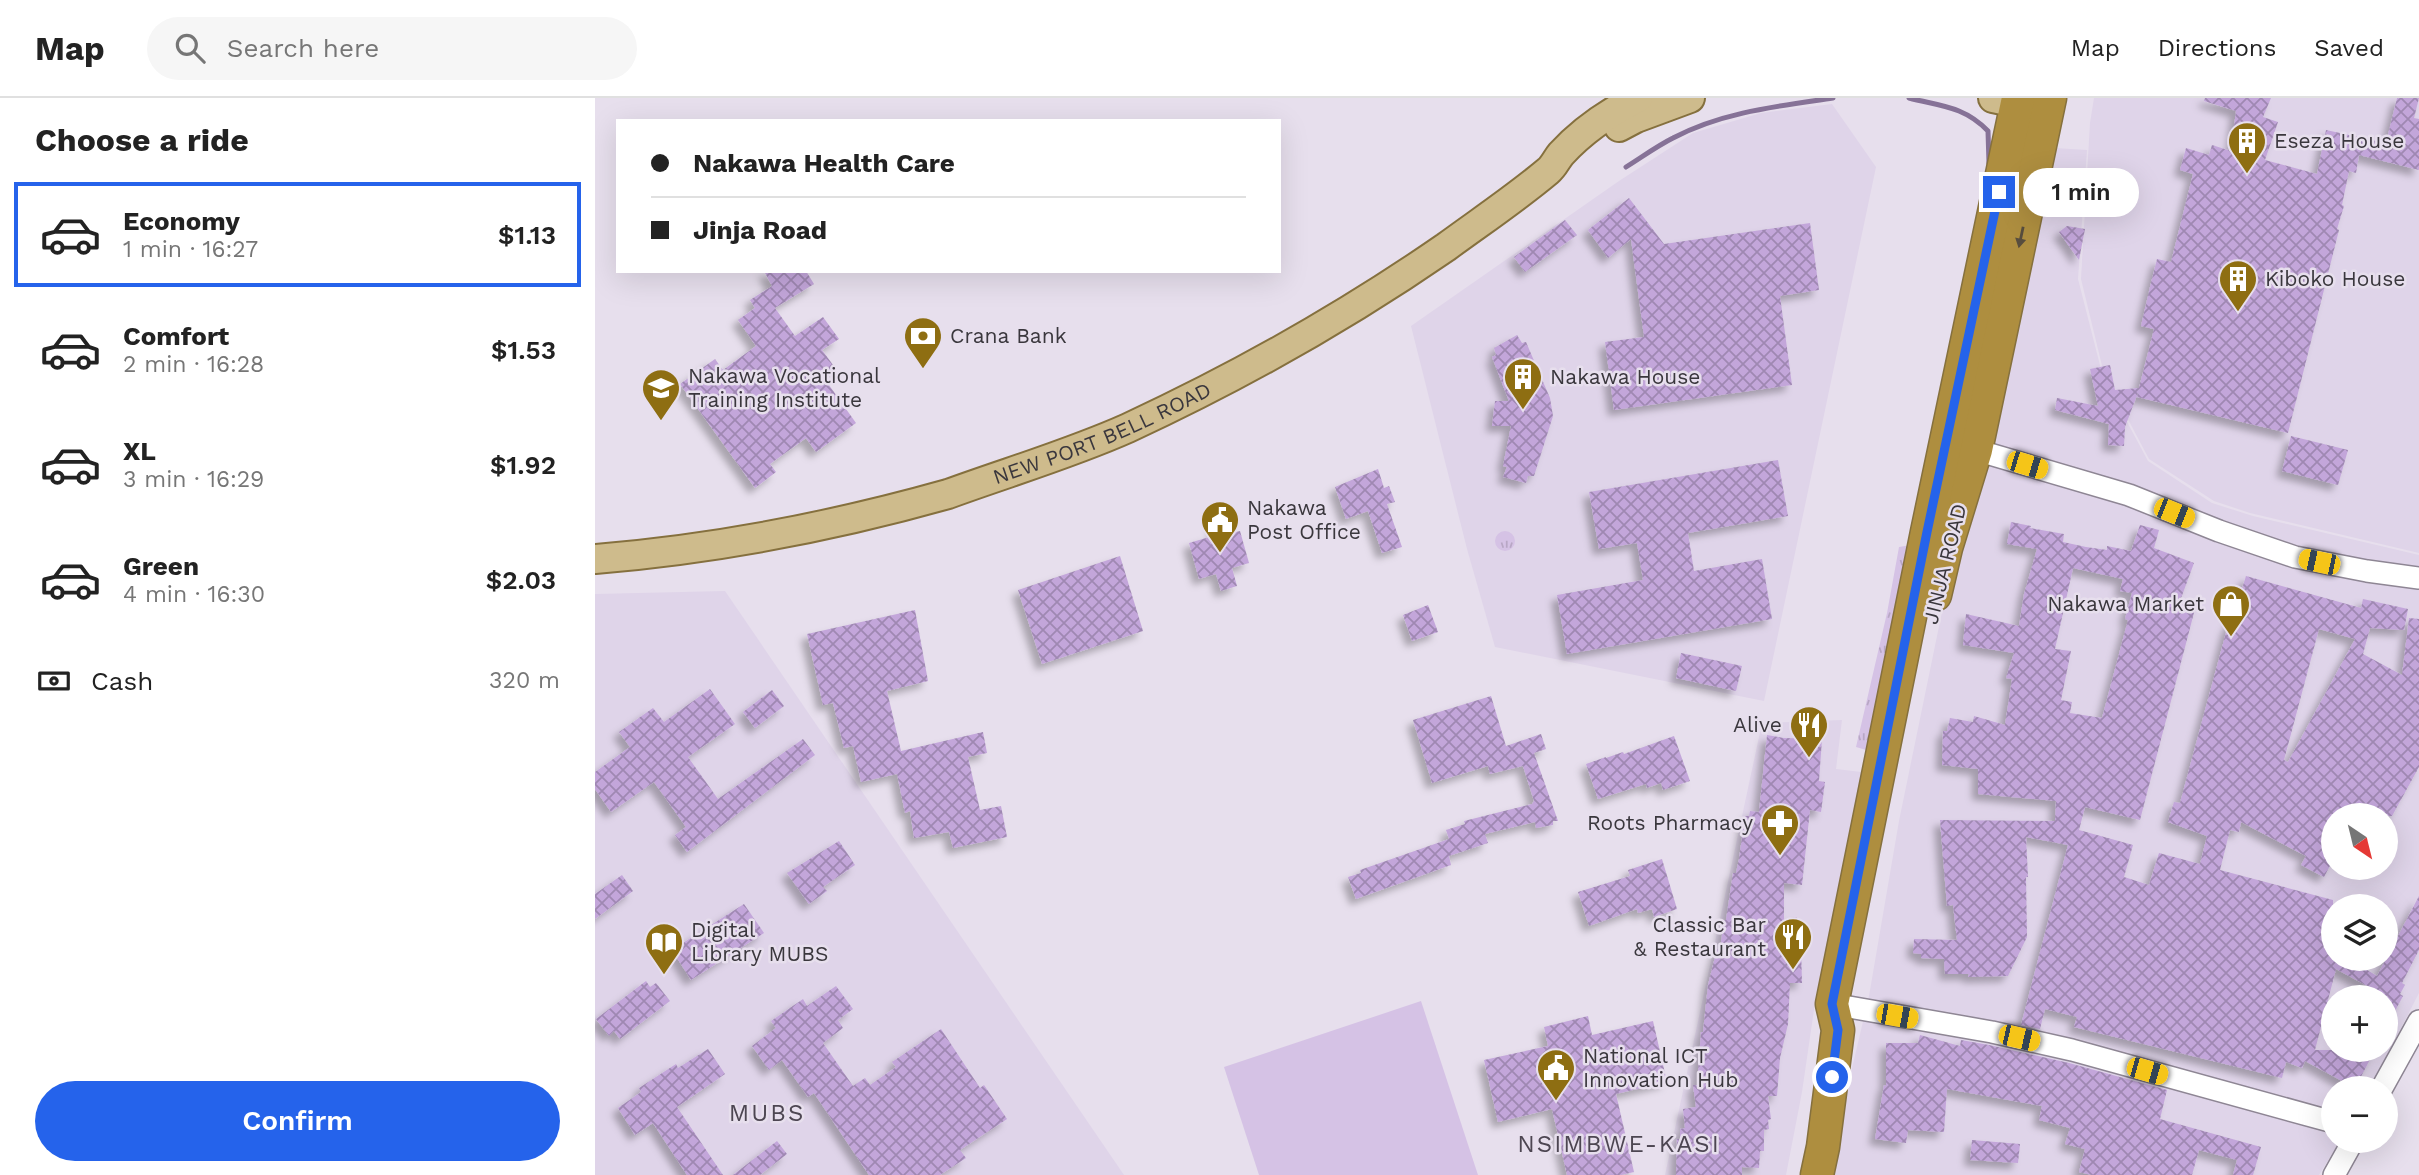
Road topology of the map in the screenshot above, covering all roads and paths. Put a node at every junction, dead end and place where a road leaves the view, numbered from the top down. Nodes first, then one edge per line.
1 (1638, 98) edge
2 (1690, 98) edge
3 (2050, 98) edge
4 (2009, 100) edge
5 (2044, 132) junction
6 (1551, 169) junction
7 (1976, 450) junction
8 (595, 559) edge
9 (2419, 578) edge
10 (1840, 1013) junction
11 (2419, 1021) edge
12 (2389, 1076) edge
13 (2321, 1119) edge
14 (2346, 1153) edge
15 (1817, 1175) edge
16 (2334, 1175) edge

1 - 6 main road, NEW PORT BELL ROAD
2 - 6 main road, NEW PORT BELL ROAD
3 - 5 highway, JINJA ROAD
4 - 5 main road
4 - 10 highway, JINJA ROAD
5 -> 7 highway, JINJA ROAD
6 - 8 main road, NEW PORT BELL ROAD
7 - 9 street
7 - 10 highway, JINJA ROAD
10 - 13 street
10 - 15 highway, JINJA ROAD
11 - 12 street
14 - 16 street

